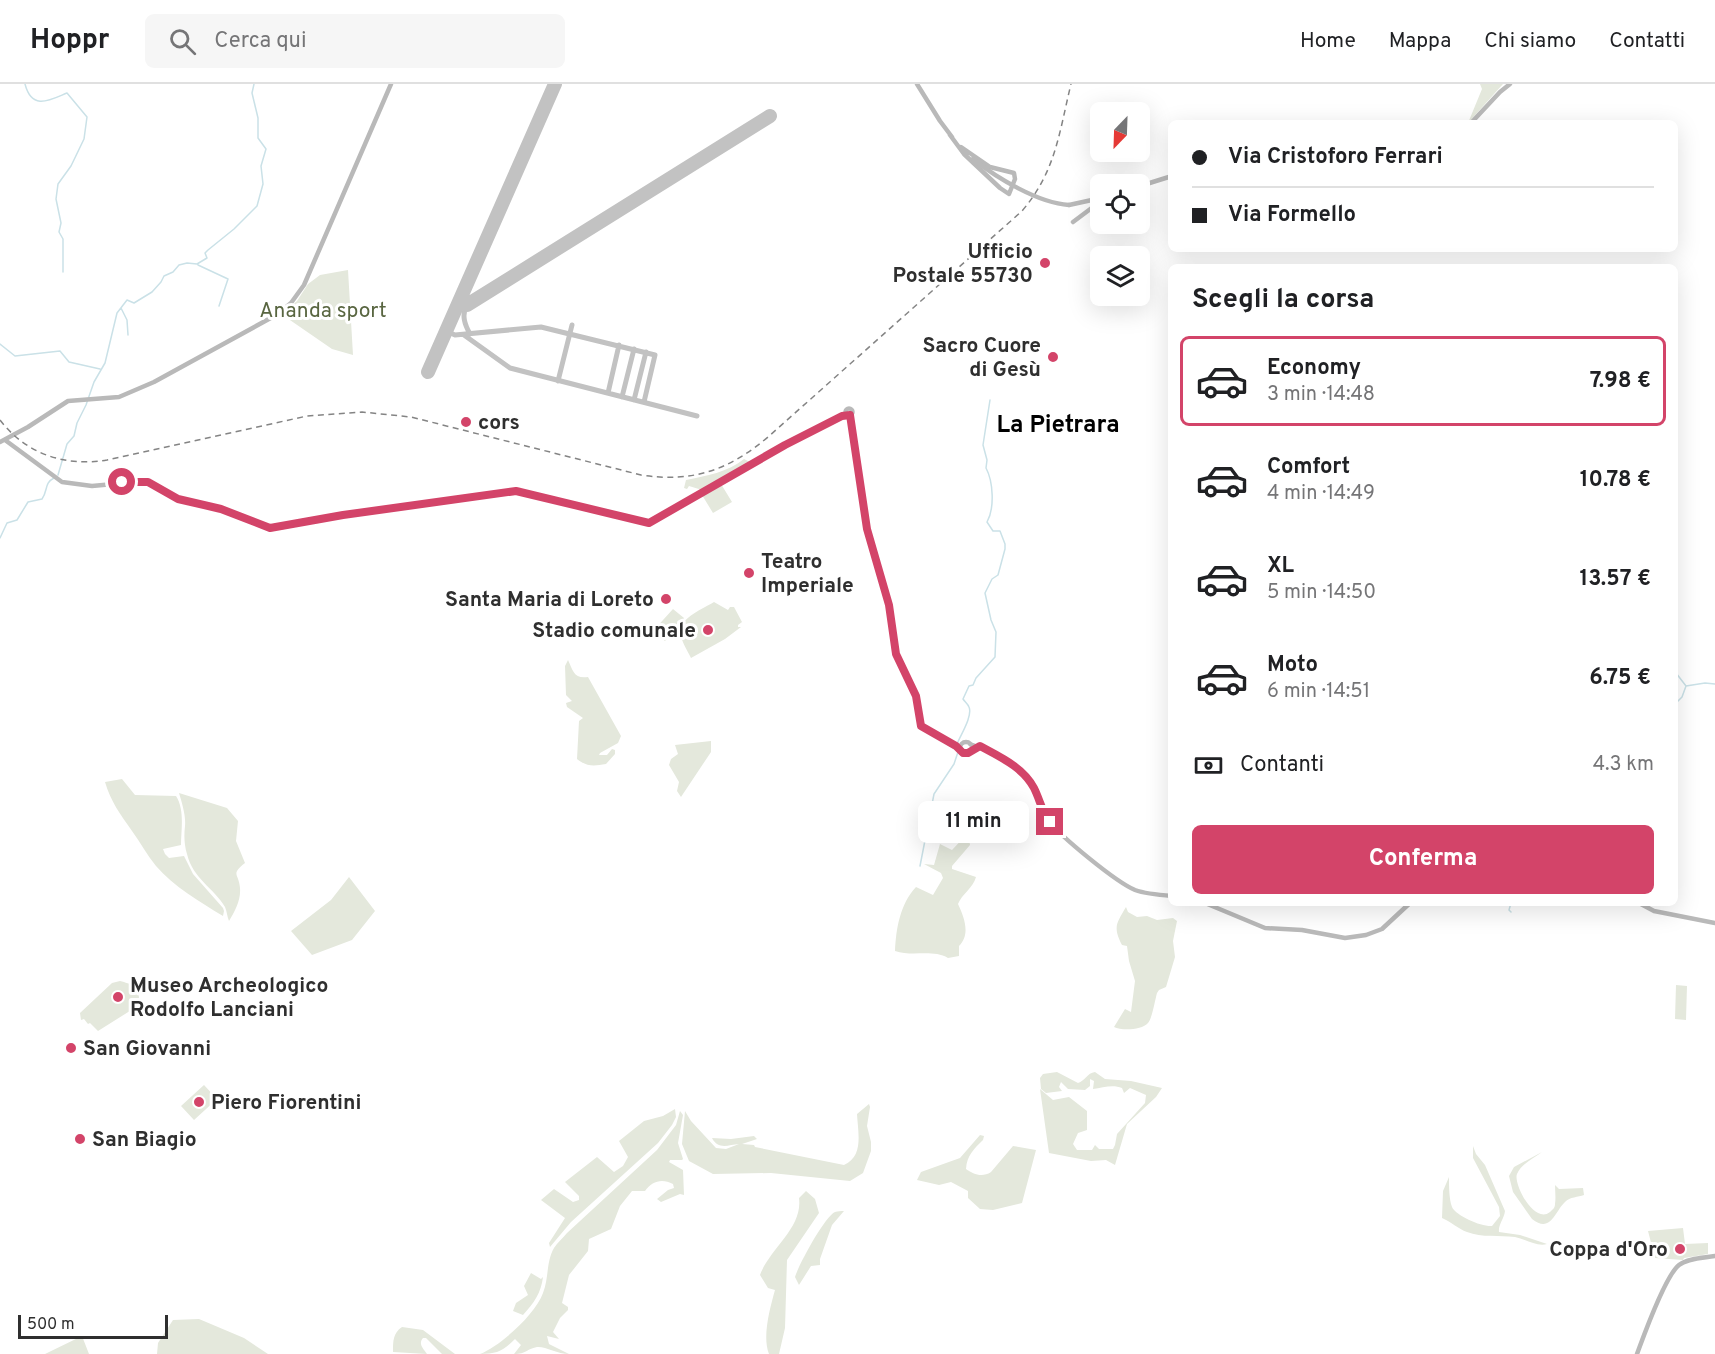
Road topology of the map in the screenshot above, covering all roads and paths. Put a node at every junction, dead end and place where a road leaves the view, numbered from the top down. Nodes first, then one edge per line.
1 (391, 84) edge
2 (917, 84) edge
3 (1508, 84) edge
4 (1474, 120) edge
5 (950, 135) junction
6 (961, 147) junction
7 (1168, 179) edge
8 (1150, 183) edge
9 (1090, 202) edge
10 (1090, 209) edge
11 (1073, 222) dead end
12 (2, 441) edge
13 (962, 743) junction
14 (953, 744) junction
15 (970, 744) junction
16 (980, 746) junction
17 (960, 750) junction
18 (971, 750) junction
19 (1168, 896) edge
20 (1212, 906) edge
21 (1407, 906) edge
22 (1644, 906) edge
23 (1715, 923) edge
24 (1715, 1256) edge
25 (1637, 1354) edge

1 - 12 main road
2 - 5 main road
3 - 4 main road
5 - 6 main road
5 - 6 main road
6 - 9 main road, bridge
7 - 8 main road
10 - 11 main road
12 - 14 main road
13 - 14 main road
13 - 15 main road
13 - 17 main road
14 - 17 main road
15 - 16 main road
15 - 18 main road
16 - 18 main road
16 - 19 main road
17 - 18 main road
20 - 21 main road
22 - 23 main road
24 - 25 main road

